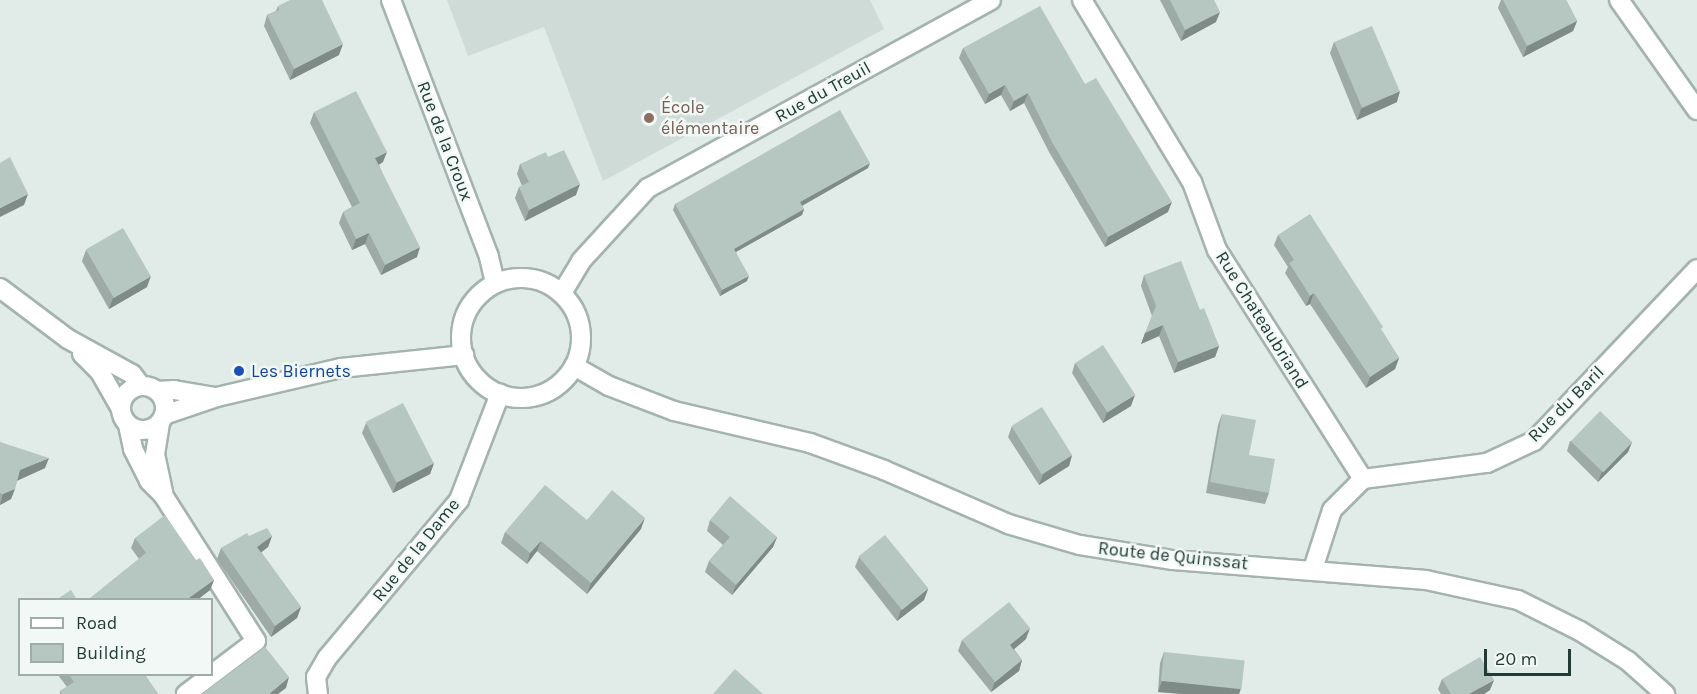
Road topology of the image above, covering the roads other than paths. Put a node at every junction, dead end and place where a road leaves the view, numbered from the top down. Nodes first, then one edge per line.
1 (391, 0) edge
2 (991, 0) edge
3 (1082, 0) edge
4 (1619, 0) edge
5 (1697, 110) edge
6 (1697, 269) edge
7 (495, 284) junction
8 (0, 288) edge
9 (561, 293) junction
10 (68, 339) junction
11 (464, 355) junction
12 (574, 366) junction
13 (150, 388) junction
14 (500, 394) junction
15 (217, 397) junction
16 (124, 417) junction
17 (162, 419) junction
18 (1363, 478) junction
19 (163, 495) junction
20 (1313, 569) junction
21 (213, 674) edge
22 (210, 676) edge
23 (186, 694) edge
24 (318, 694) edge
25 (1665, 694) edge

1 - 7 street, Rue de la Croux
2 - 9 street, Rue du Treuil
3 - 18 street, Rue Chateaubriand
4 - 5 street
6 - 18 street, Rue du Baril
7 - 9 street
7 - 11 street
8 - 10 street
9 - 12 street
10 - 13 street
10 - 16 street
11 - 14 street
11 - 15 street
12 - 14 street
12 - 20 street, Route de Quinssat
13 - 15 street
13 - 16 street
13 - 17 street
14 - 24 street, Rue de la Dame
15 - 17 street
16 - 17 street
16 - 19 street
17 - 19 street
18 - 20 street
19 - 21 street
20 - 25 street, Route de Quinssat
22 - 23 street

